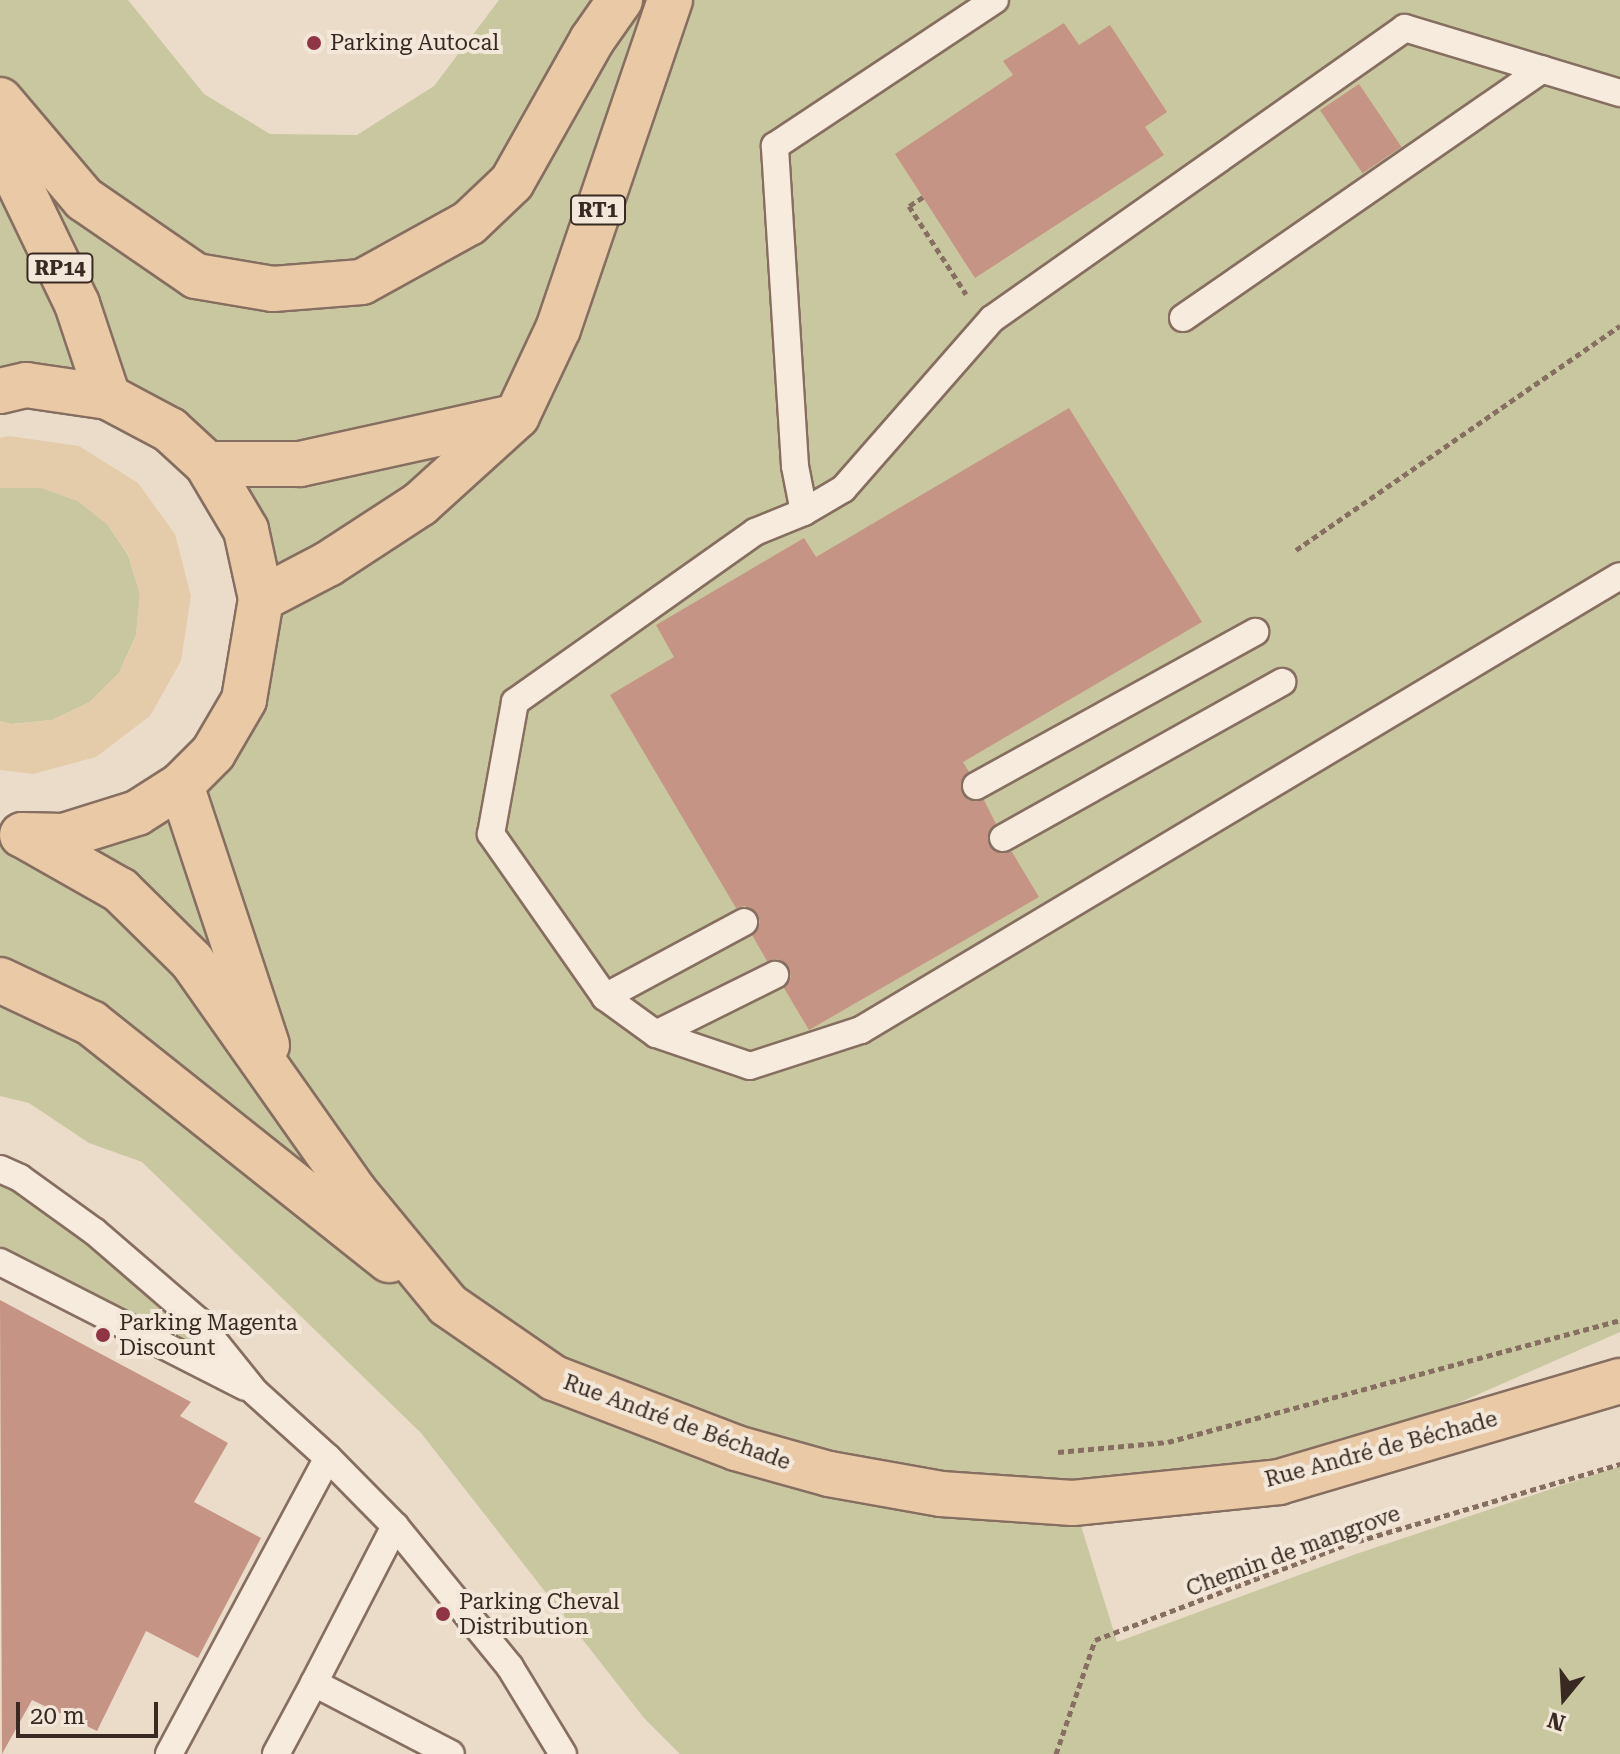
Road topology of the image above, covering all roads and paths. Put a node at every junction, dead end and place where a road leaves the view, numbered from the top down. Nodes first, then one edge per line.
1 (620, 0) edge
2 (670, 0) edge
3 (995, 0) edge
4 (1542, 69) junction
5 (1620, 93) edge
6 (0, 100) edge
7 (0, 144) edge
8 (1183, 318) dead end
9 (1620, 326) edge
10 (0, 391) edge
11 (108, 397) junction
12 (517, 416) junction
13 (207, 464) junction
14 (804, 512) junction
15 (1296, 550) dead end
16 (1620, 576) edge
17 (261, 599) junction
18 (1255, 632) dead end
19 (1282, 682) dead end
20 (181, 785) junction
21 (976, 786) dead end
22 (12, 835) edge
23 (1003, 838) dead end
24 (744, 922) dead end
25 (775, 975) dead end
26 (0, 980) edge
27 (605, 997) junction
28 (656, 1034) junction
29 (280, 1085) junction
30 (0, 1169) edge
31 (0, 1262) edge
32 (448, 1305) junction
33 (1620, 1320) edge
34 (1620, 1381) edge
35 (255, 1392) junction
36 (1045, 1453) dead end
37 (328, 1458) junction
38 (1620, 1464) edge
39 (395, 1526) junction
40 (314, 1683) junction
41 (169, 1754) edge
42 (276, 1754) edge
43 (451, 1754) edge
44 (563, 1754) edge
45 (1056, 1754) edge

1 - 6 main road
2 - 12 main road, RT1
3 - 14 lane
4 - 5 lane
4 - 8 lane
4 - 14 lane
7 - 11 main road, RP14
9 - 15 path
10 - 11 main road
11 - 13 main road
12 - 13 main road
12 - 17 main road, RT1
13 - 17 main road
14 - 27 lane
16 - 28 lane
17 - 20 main road
18 - 21 lane
19 - 23 lane
20 - 22 main road
20 - 29 main road
22 - 29 main road, Rue André de Béchade
24 - 27 lane
25 - 28 lane
26 - 32 main road
27 - 28 lane
29 - 32 main road, Rue André de Béchade
30 - 35 lane
31 - 35 lane
32 - 34 main road, Rue André de Béchade
33 - 36 path
35 - 37 lane
37 - 39 lane
37 - 41 lane
38 - 45 path, Chemin de mangrove
39 - 40 lane
39 - 44 lane
40 - 42 lane
40 - 43 lane

